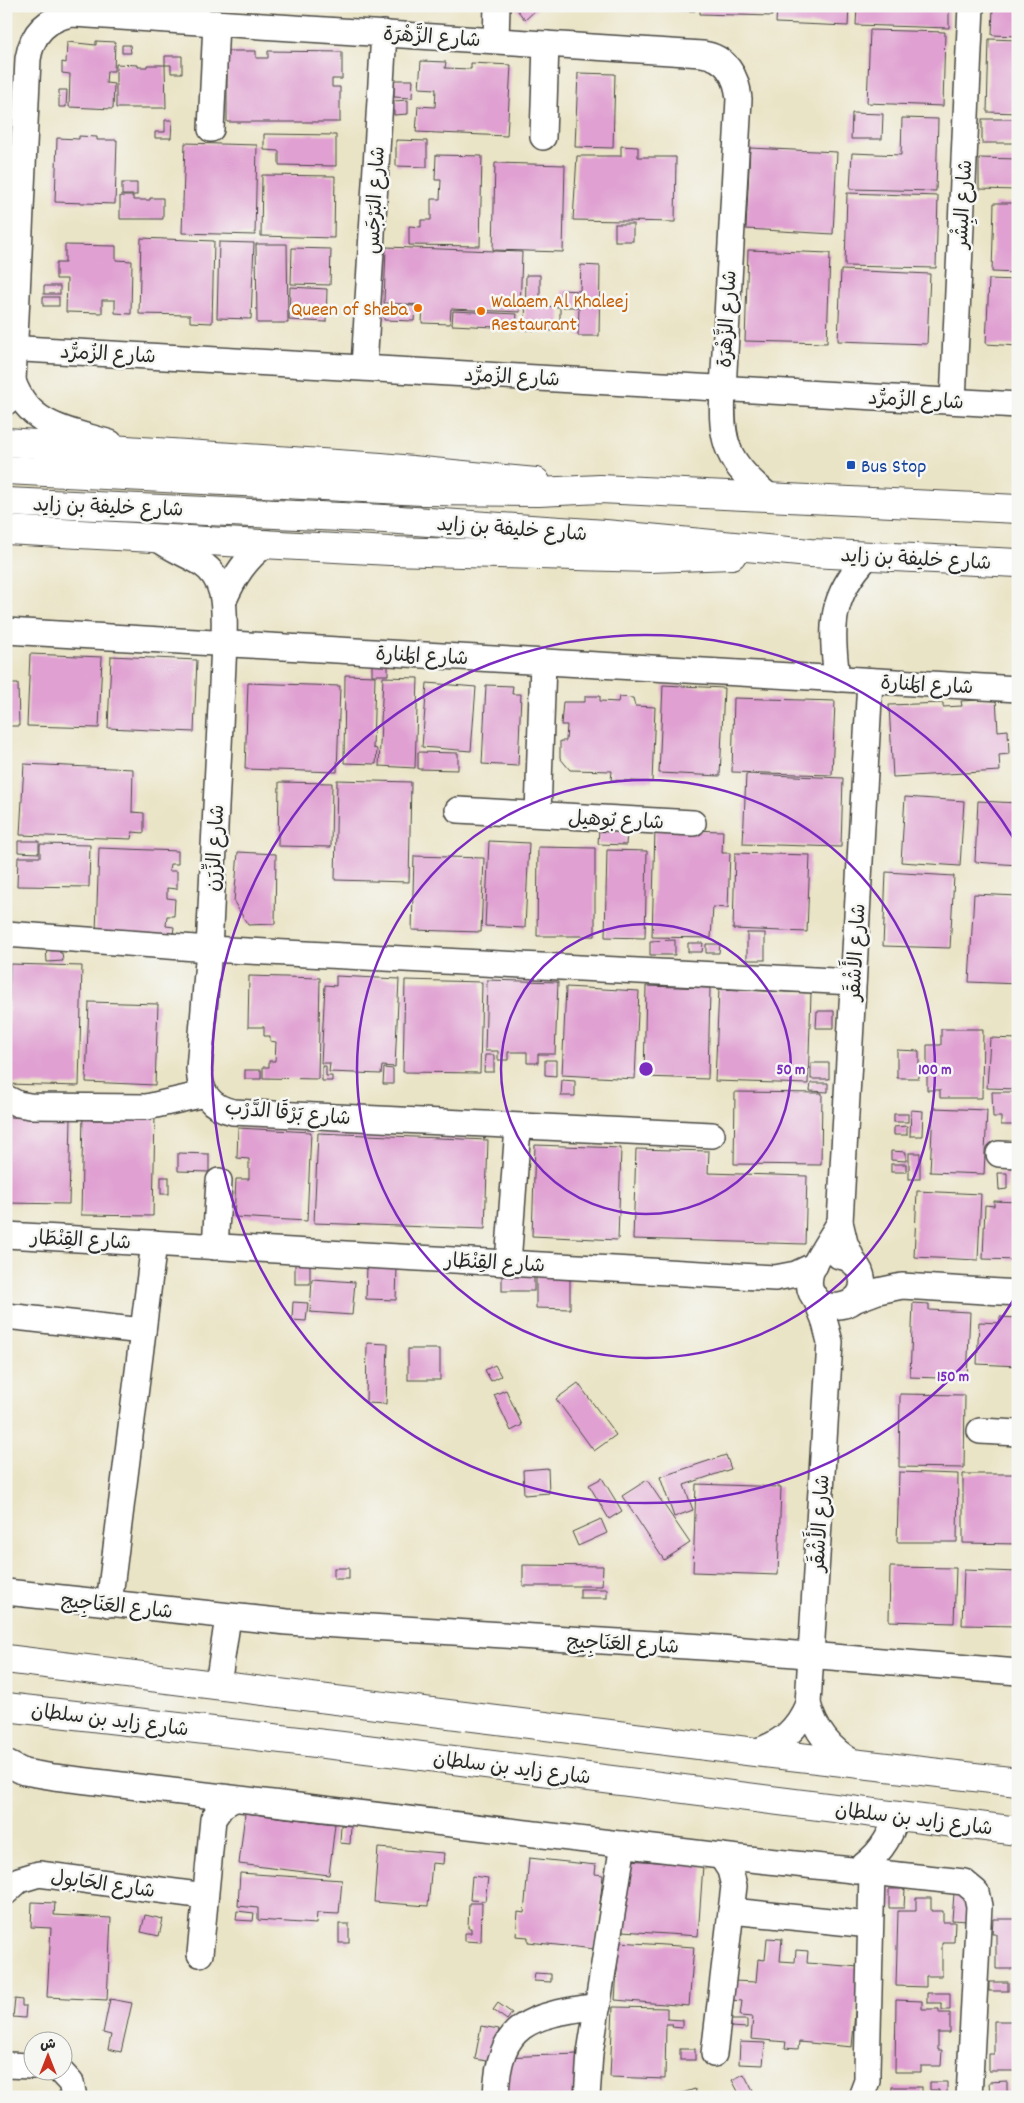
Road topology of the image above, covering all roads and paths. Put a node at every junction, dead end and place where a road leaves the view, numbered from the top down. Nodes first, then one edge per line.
1 (497, 6) edge
2 (971, 6) edge
3 (256, 16) edge
4 (216, 22) junction
5 (384, 33) junction
6 (496, 40) junction
7 (546, 44) junction
8 (211, 129) dead end
9 (543, 137) dead end
10 (11, 348) edge
11 (364, 367) junction
12 (722, 389) junction
13 (10, 392) edge
14 (953, 401) junction
15 (1018, 405) edge
16 (6, 442) edge
17 (132, 450) junction
18 (6, 470) edge
19 (600, 489) junction
20 (770, 497) junction
21 (6, 502) edge
22 (1018, 509) edge
23 (6, 530) edge
24 (157, 538) junction
25 (267, 543) junction
26 (810, 553) junction
27 (868, 556) junction
28 (1018, 563) edge
29 (224, 600) junction
30 (6, 631) edge
31 (224, 644) junction
32 (544, 662) junction
33 (837, 679) junction
34 (870, 681) junction
35 (1018, 690) edge
36 (458, 810) dead end
37 (538, 814) junction
38 (693, 823) dead end
39 (6, 934) edge
40 (209, 949) junction
41 (853, 982) junction
42 (204, 1094) junction
43 (6, 1098) edge
44 (518, 1127) junction
45 (712, 1135) dead end
46 (219, 1180) dead end
47 (840, 1222) junction
48 (6, 1235) edge
49 (154, 1243) junction
50 (215, 1247) junction
51 (508, 1263) junction
52 (816, 1265) junction
53 (856, 1265) junction
54 (774, 1278) junction
55 (902, 1286) junction
56 (1018, 1294) edge
57 (814, 1296) junction
58 (853, 1301) junction
59 (6, 1316) edge
60 (143, 1331) junction
61 (830, 1342) junction
62 (980, 1431) dead end
63 (1018, 1433) edge
64 (6, 1592) edge
65 (109, 1604) junction
66 (228, 1617) junction
67 (811, 1654) junction
68 (6, 1659) edge
69 (1018, 1672) edge
70 (218, 1685) junction
71 (808, 1704) junction
72 (6, 1707) edge
73 (755, 1752) junction
74 (6, 1763) edge
75 (854, 1763) junction
76 (1018, 1782) edge
77 (195, 1794) junction
78 (234, 1799) junction
79 (896, 1816) junction
80 (213, 1818) junction
81 (1018, 1832) edge
82 (623, 1844) junction
83 (721, 1856) junction
84 (757, 1860) junction
85 (864, 1872) junction
86 (734, 1886) junction
87 (6, 1892) edge
88 (205, 1896) junction
89 (731, 1911) junction
90 (870, 1925) junction
91 (200, 1954) dead end
92 (598, 2006) junction
93 (714, 2054) dead end
94 (6, 2066) edge
95 (22, 2066) edge
96 (68, 2080) edge
97 (74, 2097) edge
98 (496, 2097) edge
99 (587, 2097) edge
100 (861, 2097) edge
101 (969, 2097) edge

1 - 6 street
2 - 14 street, شارع البِشْر
3 - 4 street, شارع الزَّهْرَة
3 - 5 street, شارع الزَّهْرَة
4 - 8 street
4 - 10 street, شارع الزَّهْرَة
5 - 6 street, شارع الزَّهْرَة
5 - 11 street, شارع البَرْجَس
6 - 7 street, شارع الزَّهْرَة
7 - 9 street
7 - 12 street, شارع الزَّهْرَة
10 - 11 street, شارع الزُمرُّد
10 - 13 street, شارع الزَّهْرَة
11 - 12 street, شارع الزُمرُّد
12 - 14 street, شارع الزُمرُّد
12 - 20 street, شارع الزَّهْرَة
13 - 17 street, شارع الزَّهْرَة
14 - 15 street, شارع الزُمرُّد
16 - 17 main road
17 - 19 main road
18 - 19 main road, شارع خليفة بن زايد
19 - 20 main road, شارع خليفة بن زايد
20 - 22 main road, شارع خليفة بن زايد
21 - 26 main road, شارع خليفة بن زايد
23 - 24 main road
24 - 25 main road
24 - 29 street, شارع الزِّرَن
25 - 26 main road
25 - 29 street, شارع الزِّرَن
26 - 27 main road, شارع خليفة بن زايد
27 - 28 main road, شارع خليفة بن زايد
27 - 33 street
29 - 31 street, شارع الزِّرَن
30 - 31 street, شارع المَنارة
31 - 32 street, شارع المَنارة
31 - 40 street, شارع الزِّرَن
32 - 33 street, شارع المَنارة
32 - 37 street, شارع بُوهيل
33 - 34 street, شارع المَنارة
34 - 35 street, شارع المَنارة
34 - 41 street, شارع الأَشْقَر
36 - 37 street, شارع بُوهيل
37 - 38 street, شارع بُوهيل
39 - 40 street
40 - 41 street
40 - 42 street, شارع الزِّرَن
41 - 47 street, شارع الأَشْقَر
42 - 43 street, شارع بَرْقَا الدَّرْب
42 - 44 street, شارع بَرْقَا الدَّرْب
44 - 45 street, شارع بَرْقَا الدَّرْب
44 - 51 street
46 - 50 street
47 - 52 street, شارع الأَشْقَر
47 - 53 street, شارع الأَشْقَر
48 - 49 street, شارع القِنْطَار
49 - 50 street, شارع القِنْطَار
49 - 60 street
50 - 51 street, شارع القِنْطَار
51 - 54 street, شارع القِنْطَار
52 - 53 street
52 - 54 street, شارع القِنْطَار
52 - 57 street
53 - 55 street
53 - 58 street
54 - 57 street, شارع القِنْطَار
55 - 56 street
55 - 58 street
57 - 58 street
57 - 61 street, شارع الأَشْقَر
58 - 61 street, شارع الأَشْقَر
59 - 60 street
60 - 65 street
61 - 67 street, شارع الأَشْقَر
62 - 63 street
64 - 65 street, شارع العَنَاجِيج
65 - 66 street, شارع العَنَاجِيج
66 - 67 street, شارع العَنَاجِيج
66 - 70 street
67 - 69 street, شارع العَنَاجِيج
67 - 71 street, شارع الأَشْقَر
68 - 70 main road
70 - 73 main road
71 - 73 street, شارع الأَشْقَر
71 - 75 street, شارع الأَشْقَر
72 - 79 main road, شارع زايد بن سلطان
73 - 75 main road
74 - 77 street
75 - 76 main road
77 - 78 street
77 - 80 street
78 - 80 street
78 - 82 street
79 - 81 main road, شارع زايد بن سلطان
79 - 85 street
80 - 88 street
82 - 83 street
82 - 92 street
83 - 84 street
83 - 86 street
84 - 85 street
84 - 86 street
85 - 90 street
85 - 101 street
86 - 89 street
87 - 88 street, شارع الحَابول
88 - 91 street
89 - 90 street
89 - 93 street
90 - 100 street
92 - 98 street
92 - 99 street
94 - 95 street
96 - 97 street

